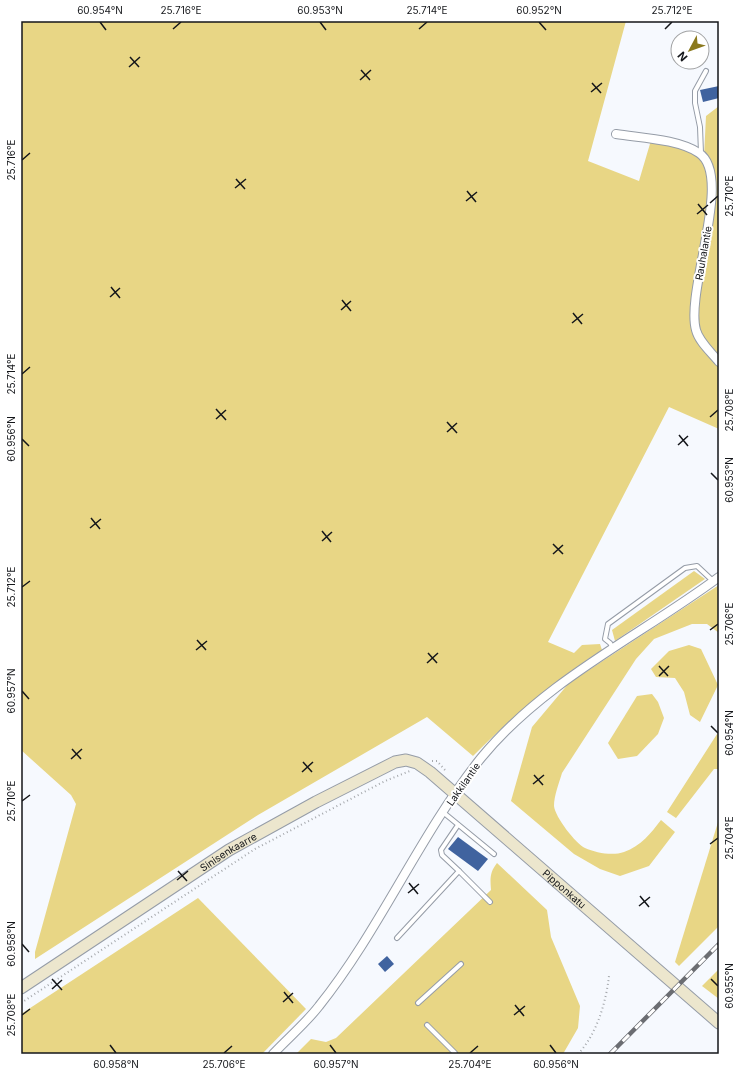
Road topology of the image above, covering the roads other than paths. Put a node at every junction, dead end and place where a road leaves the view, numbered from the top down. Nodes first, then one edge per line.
1 (706, 71) dead end
2 (616, 134) dead end
3 (701, 154) junction
4 (719, 362) edge
5 (716, 579) edge
6 (613, 649) junction
7 (406, 760) joint
8 (455, 794) junction
9 (444, 813) junction
10 (458, 825) junction
11 (494, 854) dead end
12 (458, 871) junction
13 (490, 902) dead end
14 (397, 938) dead end
15 (461, 964) dead end
16 (21, 988) edge
17 (418, 1002) dead end
18 (719, 1023) edge
19 (427, 1025) dead end
20 (455, 1053) dead end
21 (273, 1054) edge

1 - 3 lane
2 - 3 street
3 - 4 street, Rauhalantie
5 - 6 street, Lakkilantie
5 - 6 lane
6 - 8 street, Lakkilantie
7 - 8 street, Pipponkatu
7 - 16 street, Sinisenkaarre
8 - 9 street, Lakkilantie
8 - 18 street, Pipponkatu
9 - 10 lane
9 - 21 street, Lakkilantie
10 - 11 lane
10 - 12 lane
12 - 13 lane
12 - 14 lane
15 - 17 lane
19 - 20 lane

